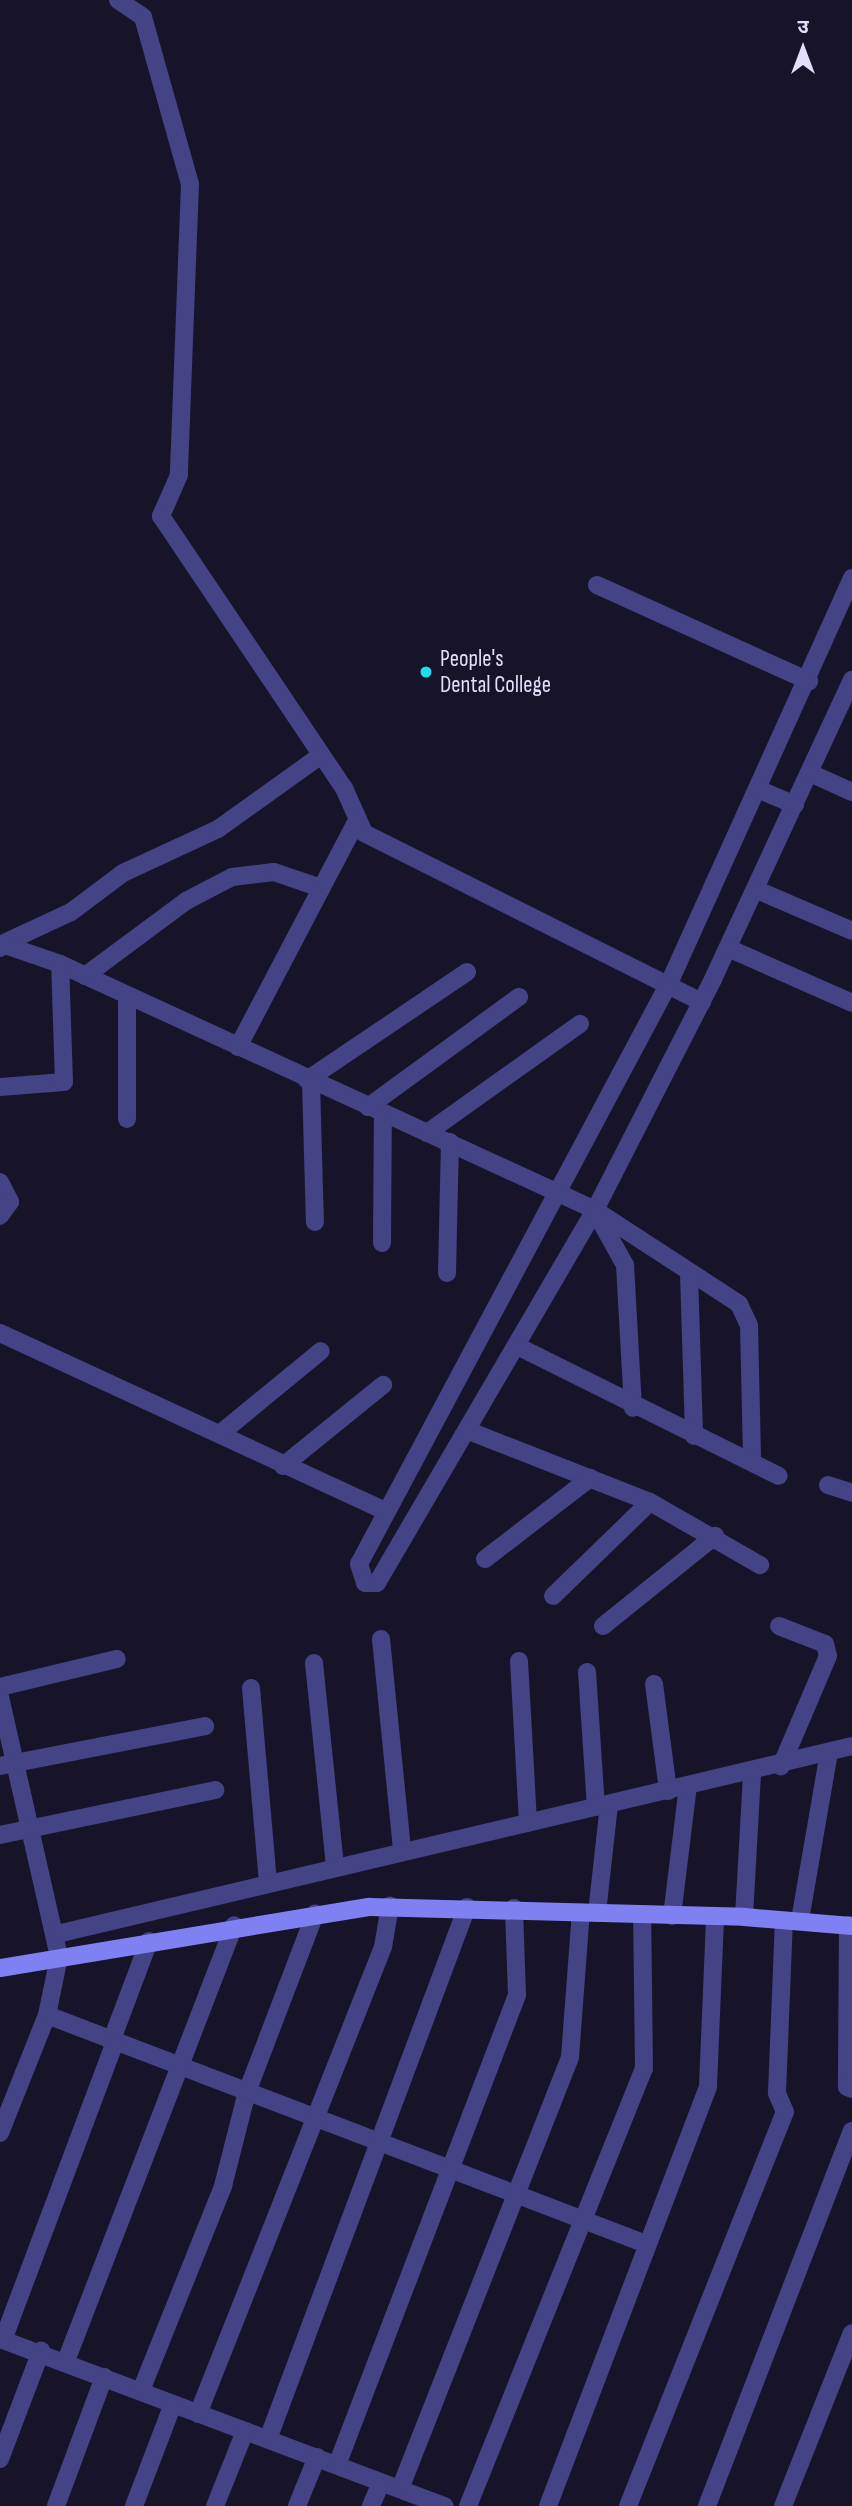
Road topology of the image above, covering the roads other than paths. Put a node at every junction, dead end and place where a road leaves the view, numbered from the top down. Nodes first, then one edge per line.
1 (118, 0) edge
2 (852, 578) edge
3 (597, 585) dead end
4 (845, 613) edge
5 (852, 680) edge
6 (809, 681) junction
7 (320, 756) junction
8 (810, 773) junction
9 (760, 790) junction
10 (852, 792) edge
11 (795, 805) junction
12 (356, 822) junction
13 (321, 888) junction
14 (757, 890) junction
15 (852, 931) edge
16 (1, 946) edge
17 (728, 948) junction
18 (60, 964) junction
19 (467, 972) dead end
20 (85, 976) junction
21 (668, 985) junction
22 (127, 996) junction
23 (519, 997) dead end
24 (702, 1002) junction
25 (852, 1003) edge
26 (580, 1024) dead end
27 (238, 1047) junction
28 (309, 1081) junction
29 (0, 1087) edge
30 (375, 1110) junction
31 (127, 1119) dead end
32 (427, 1133) junction
33 (450, 1142) junction
34 (0, 1182) edge
35 (559, 1198) junction
36 (595, 1210) junction
37 (0, 1216) edge
38 (315, 1222) dead end
39 (382, 1243) dead end
40 (447, 1273) dead end
41 (689, 1274) junction
42 (0, 1333) edge
43 (517, 1346) junction
44 (321, 1352) dead end
45 (383, 1385) dead end
46 (633, 1408) junction
47 (469, 1431) junction
48 (220, 1433) junction
49 (694, 1436) junction
50 (752, 1462) junction
51 (283, 1466) junction
52 (779, 1476) dead end
53 (590, 1478) junction
54 (828, 1485) dead end
55 (852, 1493) edge
56 (650, 1502) junction
57 (386, 1511) junction
58 (715, 1536) junction
59 (485, 1559) dead end
60 (760, 1565) dead end
61 (553, 1596) dead end
62 (603, 1626) dead end
63 (779, 1626) dead end
64 (381, 1639) dead end
65 (117, 1659) dead end
66 (519, 1661) dead end
67 (314, 1663) dead end
68 (587, 1672) dead end
69 (654, 1684) dead end
70 (0, 1687) edge
71 (251, 1689) dead end
72 (0, 1697) edge
73 (205, 1726) dead end
74 (852, 1746) edge
75 (829, 1752) junction
76 (8, 1765) edge
77 (781, 1766) junction
78 (752, 1772) junction
79 (688, 1786) junction
80 (215, 1790) dead end
81 (668, 1791) junction
82 (602, 1806) junction
83 (528, 1823) junction
84 (32, 1829) junction
85 (0, 1835) edge
86 (402, 1851) junction
87 (335, 1866) junction
88 (268, 1882) junction
89 (390, 1906) junction
90 (467, 1907) junction
91 (514, 1908) junction
92 (589, 1912) junction
93 (315, 1914) junction
94 (642, 1916) junction
95 (672, 1916) junction
96 (715, 1916) junction
97 (744, 1917) junction
98 (792, 1921) junction
99 (234, 1925) junction
100 (850, 1926) edge
101 (57, 1934) junction
102 (149, 1941) junction
103 (60, 1957) junction
104 (0, 1968) edge
105 (47, 2015) junction
106 (113, 2043) junction
107 (183, 2068) junction
108 (852, 2089) edge
109 (247, 2092) junction
110 (314, 2118) junction
111 (852, 2131) edge
112 (0, 2133) edge
113 (384, 2143) junction
114 (448, 2165) junction
115 (519, 2194) junction
116 (583, 2220) junction
117 (646, 2244) junction
118 (852, 2333) edge
119 (1, 2339) edge
120 (41, 2351) junction
121 (66, 2361) junction
122 (104, 2377) junction
123 (142, 2388) junction
124 (173, 2404) junction
125 (198, 2414) junction
126 (245, 2431) junction
127 (268, 2439) junction
128 (317, 2457) junction
129 (0, 2459) edge
130 (337, 2465) junction
131 (381, 2483) junction
132 (400, 2489) junction
133 (57, 2506) edge
134 (134, 2506) edge
135 (215, 2506) edge
136 (297, 2506) edge
137 (371, 2506) edge
138 (445, 2506) edge
139 (468, 2506) edge
140 (548, 2506) edge
141 (628, 2506) edge
142 (707, 2506) edge
143 (783, 2506) edge

1 - 7 street
2 - 4 street
3 - 6 street
4 - 6 street
5 - 8 street
6 - 9 street
7 - 12 street
7 - 16 street
8 - 10 street
8 - 11 street
9 - 11 street
9 - 21 street
11 - 14 street
12 - 13 street
12 - 21 street
13 - 20 street
13 - 27 street
14 - 15 street
14 - 17 street
16 - 18 street
17 - 24 street
17 - 25 street
18 - 20 street
18 - 29 street
19 - 28 street
20 - 22 street
21 - 24 street
21 - 35 street
22 - 27 street
22 - 31 street
23 - 30 street
24 - 36 street
26 - 32 street
27 - 28 street
28 - 30 street
28 - 38 street
30 - 32 street
30 - 39 street
32 - 33 street
33 - 35 street
33 - 40 street
34 - 37 street
35 - 36 street
35 - 57 street
36 - 41 street
36 - 43 street
36 - 46 street
41 - 49 street
41 - 50 street
42 - 48 street
43 - 46 street
43 - 47 street
44 - 48 street
45 - 51 street
46 - 49 street
47 - 53 street
47 - 57 street
48 - 51 street
49 - 50 street
50 - 52 street
51 - 57 street
53 - 56 street
53 - 59 street
54 - 55 street
56 - 58 street
56 - 61 street
58 - 60 street
58 - 62 street
63 - 77 street
64 - 86 street
65 - 70 street
66 - 83 street
67 - 87 street
68 - 82 street
69 - 81 street
71 - 88 street
72 - 76 street
73 - 76 street
74 - 75 street
75 - 77 street
75 - 98 street
76 - 84 street
77 - 78 street
78 - 79 street
78 - 97 street
79 - 81 street
79 - 95 street
80 - 84 street
81 - 82 street
82 - 83 street
82 - 92 street
83 - 86 street
84 - 85 street
84 - 101 street
86 - 87 street
87 - 88 street
88 - 101 street
89 - 90 street
89 - 93 street
89 - 110 street
90 - 91 street
90 - 113 street
91 - 92 street
91 - 114 street
92 - 94 street
92 - 115 street
93 - 99 street
93 - 109 street
94 - 95 street
94 - 116 street
95 - 96 street
96 - 97 street
96 - 117 street
97 - 98 street
98 - 100 street
98 - 141 street
99 - 102 street
99 - 107 street
100 - 108 street
101 - 103 street
102 - 103 street
102 - 106 street
103 - 104 street
103 - 105 street
105 - 106 street
105 - 112 street
106 - 107 street
106 - 119 street
107 - 109 street
107 - 121 street
109 - 110 street
109 - 123 street
110 - 113 street
110 - 125 street
111 - 142 street
113 - 114 street
113 - 127 street
114 - 115 street
114 - 130 street
115 - 116 street
115 - 132 street
116 - 117 street
116 - 139 street
117 - 140 street
118 - 143 street
119 - 120 street
120 - 121 street
120 - 129 street
121 - 122 street
122 - 123 street
122 - 133 street
123 - 124 street
124 - 125 street
124 - 134 street
125 - 126 street
126 - 127 street
126 - 135 street
127 - 128 street
128 - 130 street
128 - 136 street
130 - 131 street
131 - 132 street
131 - 137 street
132 - 138 street

